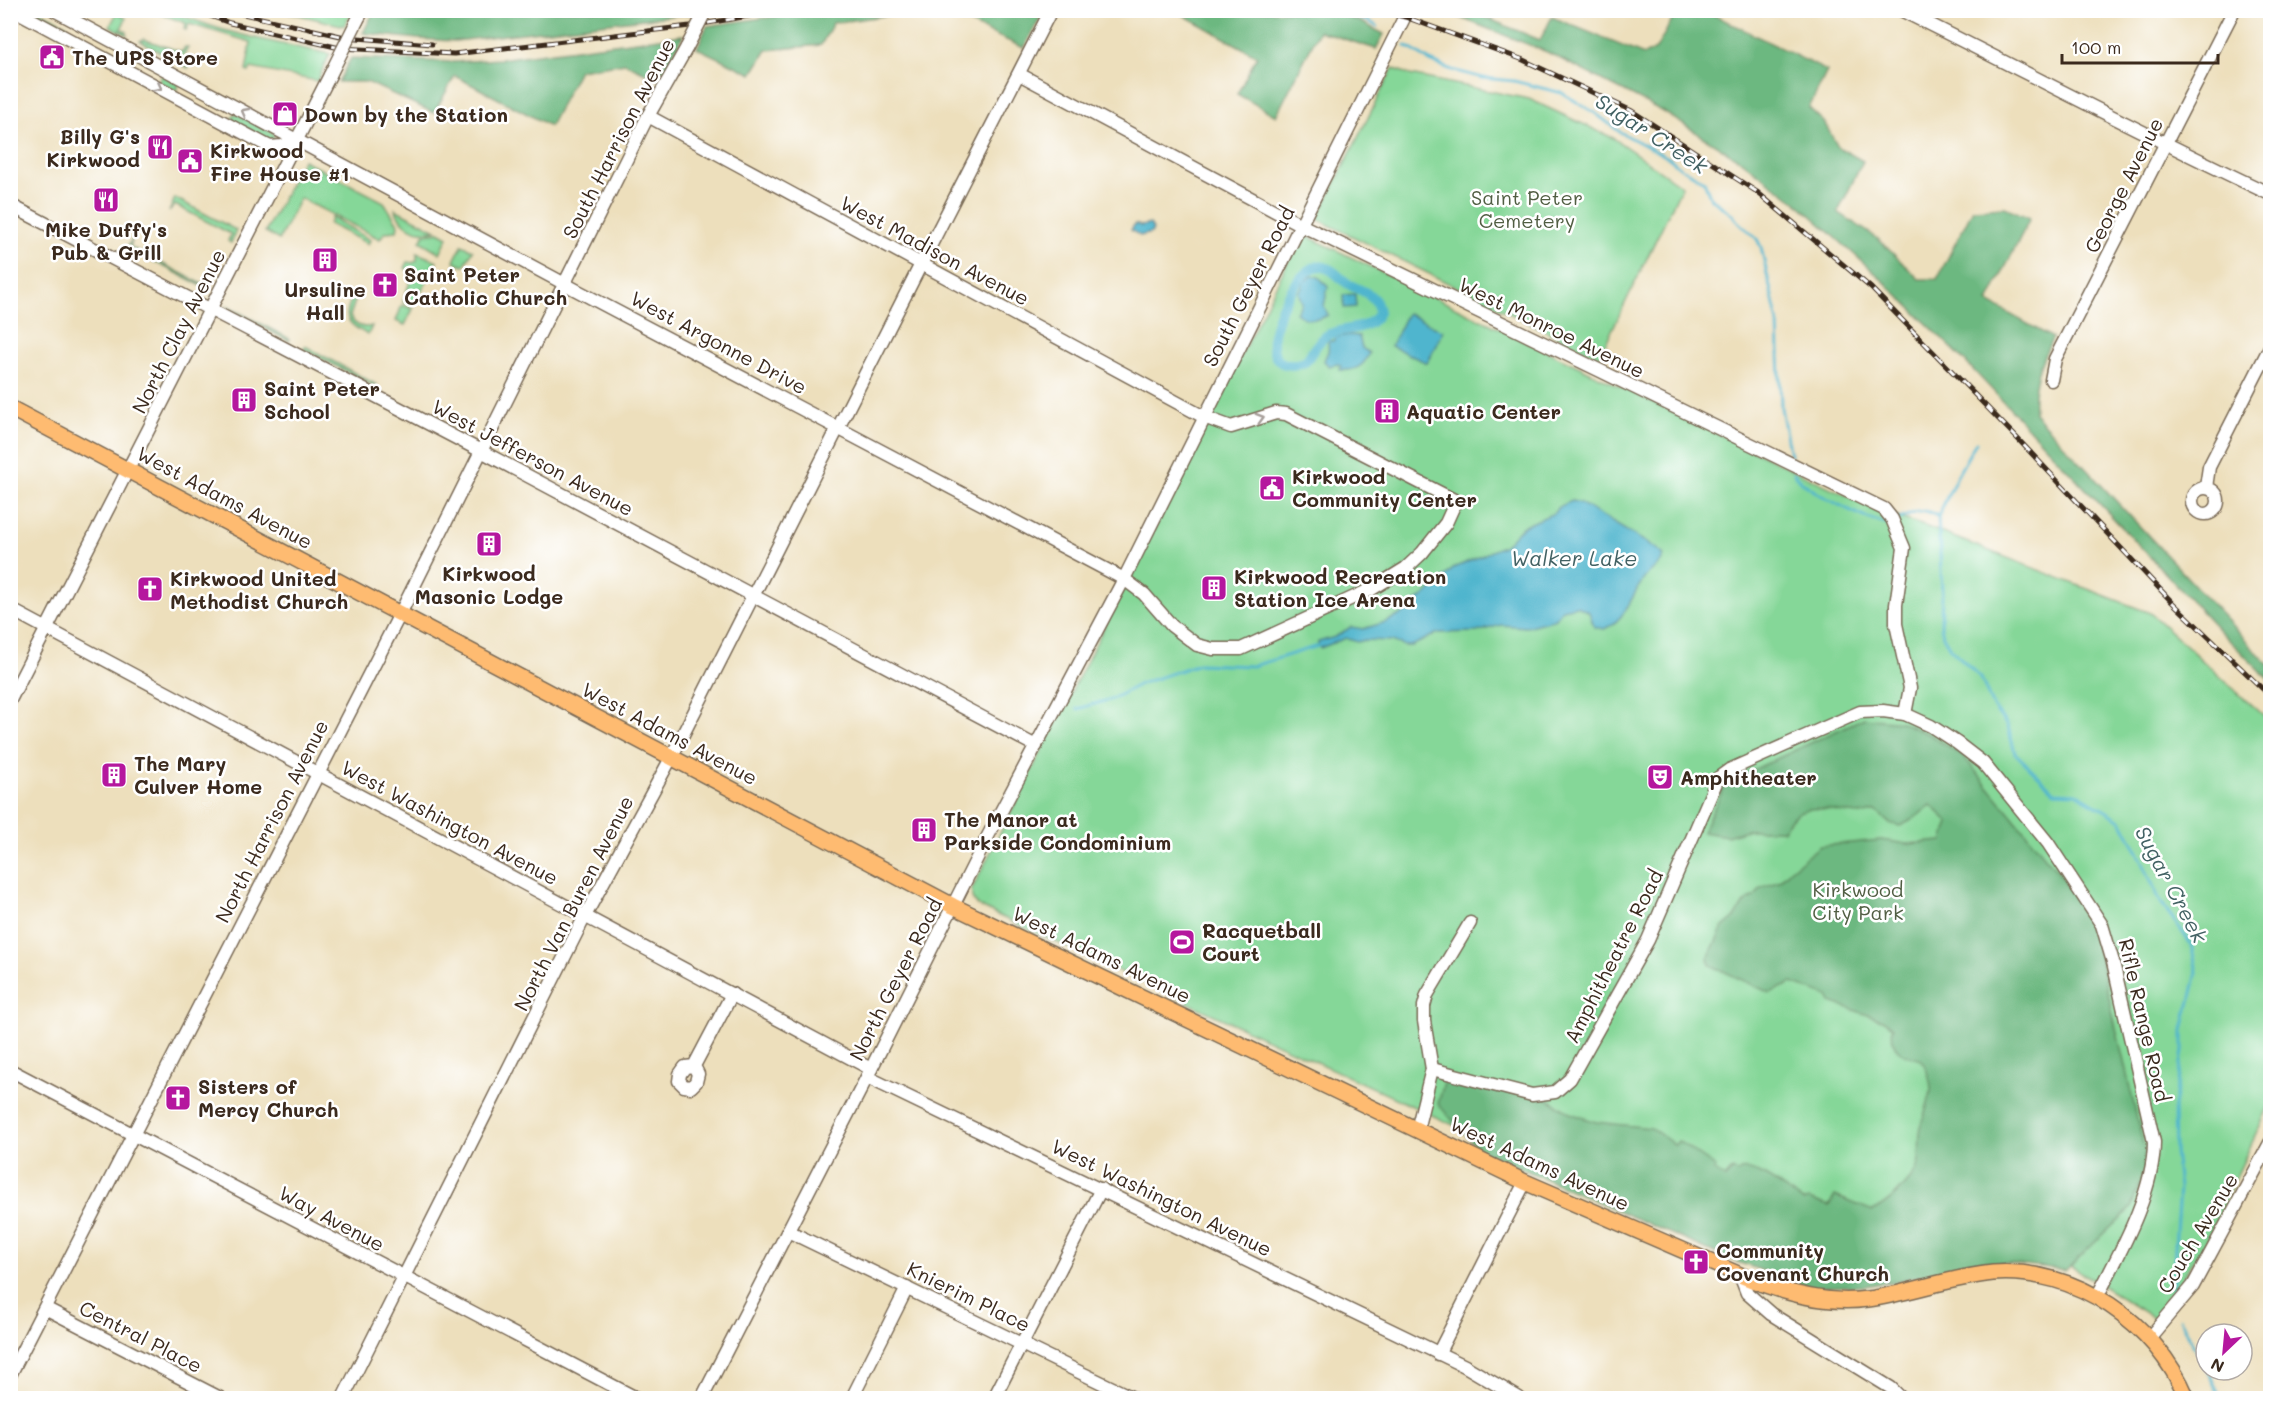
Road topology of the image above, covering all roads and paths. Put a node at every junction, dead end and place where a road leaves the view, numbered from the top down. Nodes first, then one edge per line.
1 (54, 10) edge
2 (706, 10) edge
3 (1052, 10) edge
4 (1408, 10) edge
5 (1901, 10) edge
6 (2235, 10) edge
7 (12, 11) edge
8 (360, 16) edge
9 (89, 29) junction
10 (80, 45) junction
11 (145, 59) junction
12 (1019, 74) junction
13 (136, 76) junction
14 (648, 116) junction
15 (297, 140) junction
16 (2166, 145) junction
17 (2271, 194) edge
18 (10, 205) edge
19 (1301, 225) junction
20 (921, 264) junction
21 (566, 284) junction
22 (212, 310) junction
23 (2271, 347) edge
24 (2051, 380) dead end
25 (10, 408) edge
26 (1204, 417) junction
27 (838, 427) junction
28 (481, 451) junction
29 (129, 470) junction
30 (1406, 475) joint
31 (2206, 487) dead end
32 (1124, 579) junction
33 (753, 597) junction
34 (10, 609) edge
35 (400, 614) junction
36 (47, 629) junction
37 (10, 700) edge
38 (1905, 714) junction
39 (1036, 746) junction
40 (671, 758) junction
41 (317, 774) junction
42 (953, 906) junction
43 (585, 916) junction
44 (1470, 923) dead end
45 (732, 994) junction
46 (694, 1066) dead end
47 (1432, 1069) junction
48 (10, 1070) edge
49 (869, 1073) junction
50 (1418, 1130) junction
51 (132, 1134) junction
52 (2270, 1147) edge
53 (1525, 1182) junction
54 (1101, 1189) junction
55 (788, 1230) junction
56 (1740, 1275) junction
57 (404, 1278) junction
58 (907, 1288) junction
59 (2097, 1297) junction
60 (45, 1308) junction
61 (2149, 1338) junction
62 (1022, 1344) junction
63 (1438, 1354) junction
64 (10, 1375) edge
65 (220, 1398) edge
66 (343, 1398) edge
67 (636, 1398) edge
68 (702, 1398) edge
69 (852, 1398) edge
70 (994, 1398) edge
71 (1133, 1398) edge
72 (1519, 1398) edge
73 (1901, 1398) edge
74 (2187, 1398) edge

1 - 9 street, West Argonne Drive
2 - 14 street, South Harrison Avenue, bridge
3 - 12 street, North Van Buren Avenue
4 - 19 street, South Geyer Road
5 - 16 street
6 - 16 street, George Avenue
7 - 10 street
8 - 15 street, North Clay Avenue, bridge
9 - 10 street
9 - 11 street, West Argonne Drive
10 - 13 street
11 - 13 street
15 -> 11 street, West Argonne Drive
12 - 19 street, West Monroe Avenue
12 - 20 street, North Van Buren Avenue
13 -> 15 street
14 - 20 street, West Madison Avenue
14 - 21 street, South Harrison Avenue
15 - 21 street, West Argonne Drive
15 - 22 street, North Clay Avenue
16 - 17 street
16 - 24 street, George Avenue
18 - 22 street, West Jefferson Avenue
19 - 26 street, South Geyer Road
19 - 38 street, West Monroe Avenue
20 - 26 street, West Madison Avenue
20 - 27 street, North Van Buren Avenue
21 - 27 street, West Argonne Drive
21 - 28 street, North Harrison Avenue
22 - 28 street, West Jefferson Avenue
22 - 29 street, North Clay Avenue
23 - 31 street
25 - 29 main road, West Adams Avenue
26 -> 30 street, West Madison Avenue
26 - 32 street, South Geyer Road
27 - 32 street, West Argonne Drive
27 - 33 street, North Van Buren Avenue
28 - 33 street, West Jefferson Avenue
28 - 35 street, North Harrison Avenue
29 - 35 main road, West Adams Avenue
29 - 36 street, North Clay Avenue
30 - 32 street, West Argonne Drive
32 - 39 street, North Geyer Road
33 - 39 street, West Jefferson Avenue
33 - 40 street, North Van Buren Avenue
34 - 36 street, West Washington Avenue
35 - 40 main road, West Adams Avenue
35 - 41 street, North Harrison Avenue
36 - 37 street, North Clay Avenue
36 - 41 street, West Washington Avenue
38 - 47 street, Amphitheatre Road
38 - 59 street, Rifle Range Road
39 - 42 street, North Geyer Road
40 - 42 main road, West Adams Avenue
40 - 43 street, North Van Buren Avenue
41 - 43 street, West Washington Avenue
41 - 51 street, North Harrison Avenue
42 - 49 street, North Geyer Road
42 - 50 main road, West Adams Avenue
43 - 45 street, West Washington Avenue
43 - 57 street, North Van Buren Avenue
44 - 47 street
45 - 46 street
45 - 49 street, West Washington Avenue
47 - 50 street
48 - 51 street, Way Avenue
49 - 54 street, West Washington Avenue
49 - 55 street, North Geyer Road
50 - 53 main road, West Adams Avenue
51 - 57 street, Way Avenue
51 - 60 street, North Harrison Avenue
52 - 61 street, Couch Avenue
53 - 56 main road, West Adams Avenue
53 - 63 street
54 - 62 street
54 - 63 street, West Washington Avenue
55 - 58 street, Knierim Place
55 - 68 street, North Geyer Road
56 - 59 main road, West Adams Avenue
56 - 73 street
57 - 66 street, North Van Buren Avenue
57 - 67 street, Way Avenue
58 - 62 street, Knierim Place
58 - 69 street
59 - 61 main road, West Adams Avenue
60 - 64 street, North Harrison Avenue
60 - 65 street, Central Place
61 - 74 main road, West Adams Avenue
62 - 70 street
62 - 71 street, Knierim Place
63 - 72 street, West Washington Avenue

